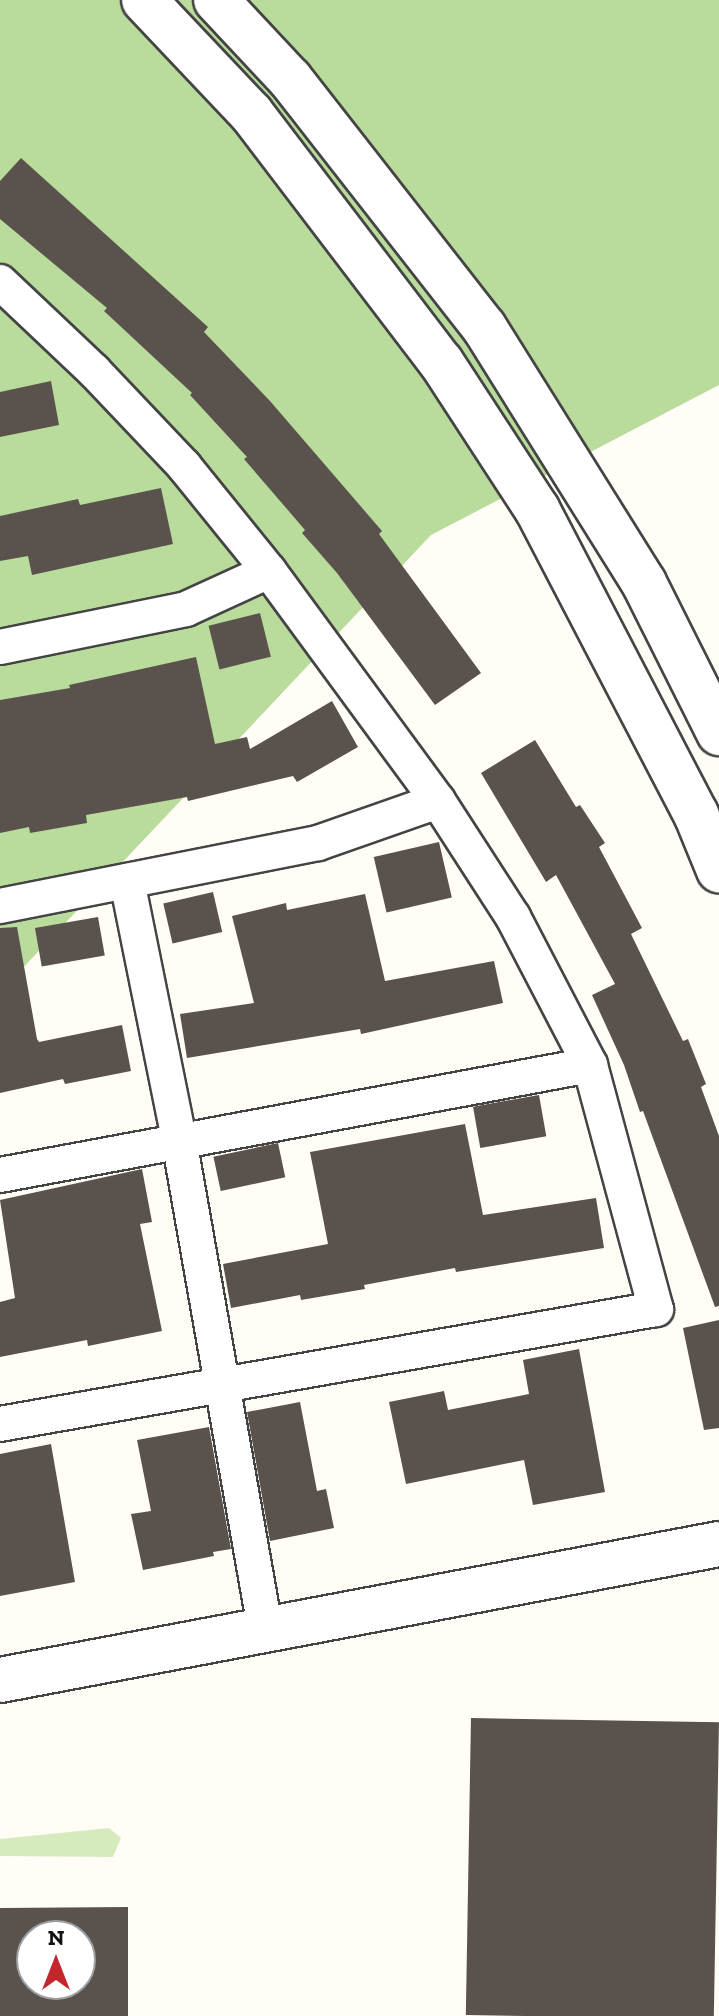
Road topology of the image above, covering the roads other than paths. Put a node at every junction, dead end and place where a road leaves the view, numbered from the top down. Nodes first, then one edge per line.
1 (144, 0) edge
2 (216, 0) edge
3 (0, 282) edge
4 (269, 571) junction
5 (0, 647) edge
6 (719, 733) edge
7 (438, 801) junction
8 (719, 870) edge
9 (127, 881) junction
10 (0, 906) edge
11 (590, 1065) junction
12 (179, 1140) junction
13 (0, 1175) edge
14 (222, 1386) junction
15 (0, 1424) edge
16 (719, 1544) edge
17 (266, 1632) junction
18 (0, 1680) edge

1 - 8 street
2 - 6 street
3 - 4 street
4 - 5 street
4 - 7 street
7 - 9 street
7 - 11 street
9 - 10 street
9 - 12 street
11 - 12 street
11 - 14 street
12 - 13 street
12 - 14 street
14 - 15 street
14 - 17 street
16 - 17 street
17 - 18 street

